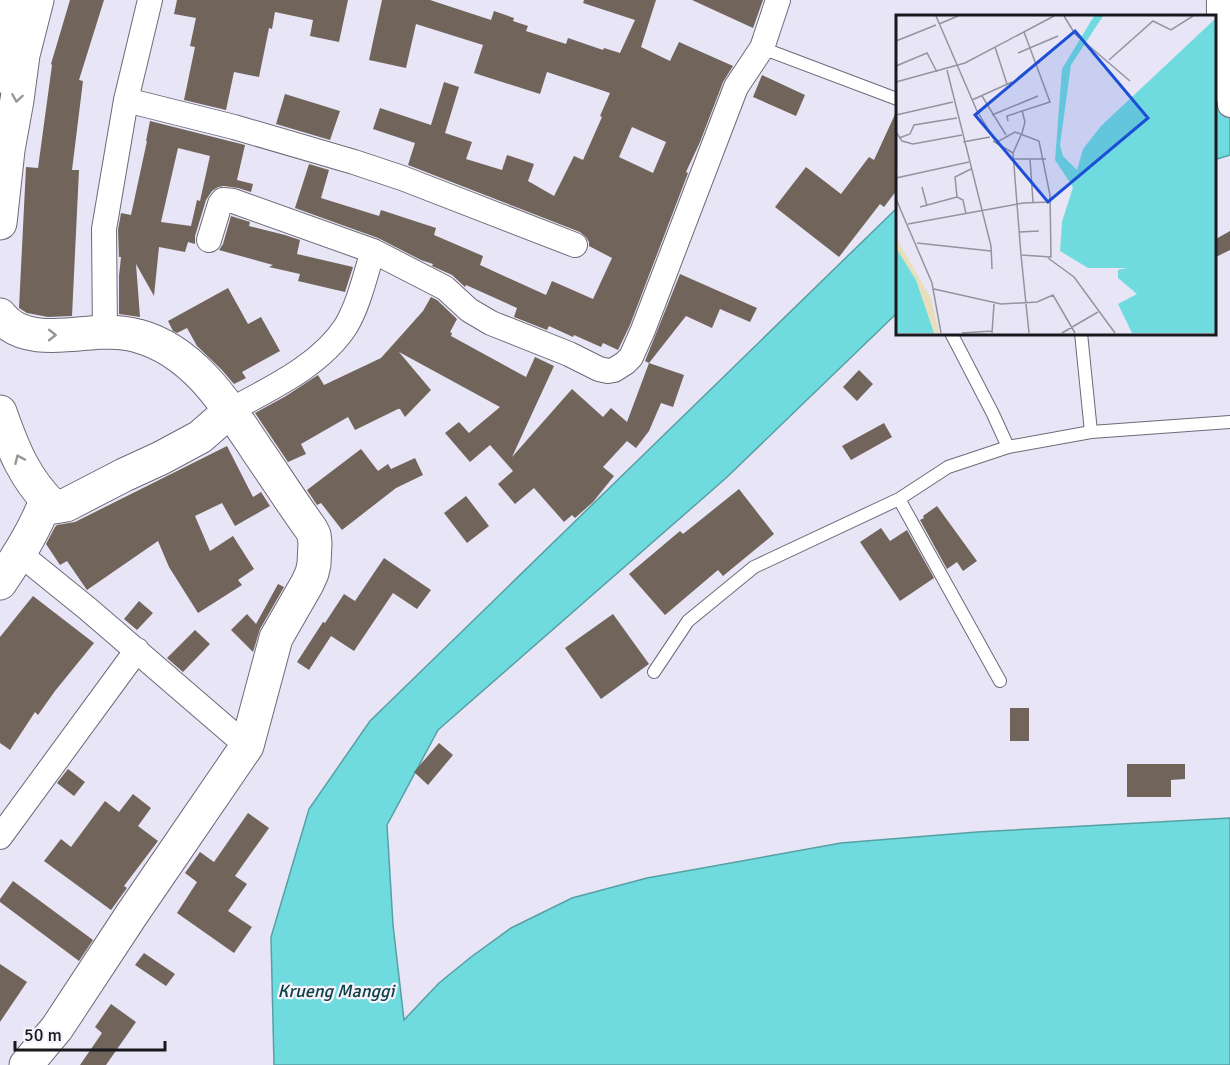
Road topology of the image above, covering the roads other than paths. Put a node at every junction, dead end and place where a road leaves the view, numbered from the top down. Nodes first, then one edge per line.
1 (11, 0) edge
2 (37, 0) edge
3 (150, 0) edge
4 (778, 0) edge
5 (1219, 0) edge
6 (762, 48) junction
7 (0, 77) edge
8 (896, 99) edge
9 (126, 100) junction
10 (1230, 105) edge
11 (0, 223) edge
12 (209, 240) dead end
13 (575, 245) dead end
14 (373, 251) junction
15 (0, 315) edge
16 (105, 332) junction
17 (952, 334) edge
18 (1081, 334) edge
19 (231, 410) junction
20 (0, 412) edge
21 (1230, 422) edge
22 (1091, 432) junction
23 (1008, 447) junction
24 (898, 499) junction
25 (46, 500) junction
26 (20, 554) junction
27 (0, 583) edge
28 (137, 650) junction
29 (654, 672) dead end
30 (1000, 681) dead end
31 (248, 746) junction
32 (0, 837) edge
33 (26, 1065) edge

1 - 7 main road
2 -> 11 main road
3 - 9 street
4 - 6 street
5 - 10 street
6 - 8 lane
6 - 14 street
9 - 13 street
9 - 16 street
12 - 14 street
14 - 19 street
15 -> 16 main road
16 - 19 main road
17 - 23 lane
18 - 22 lane
19 - 25 main road
19 - 31 main road
25 -> 20 main road
21 - 22 lane
22 - 23 lane
23 - 24 lane
24 - 29 lane
24 - 30 lane
25 - 26 main road
26 - 27 main road
26 - 28 street
28 - 31 street
28 - 32 street
31 - 33 main road

